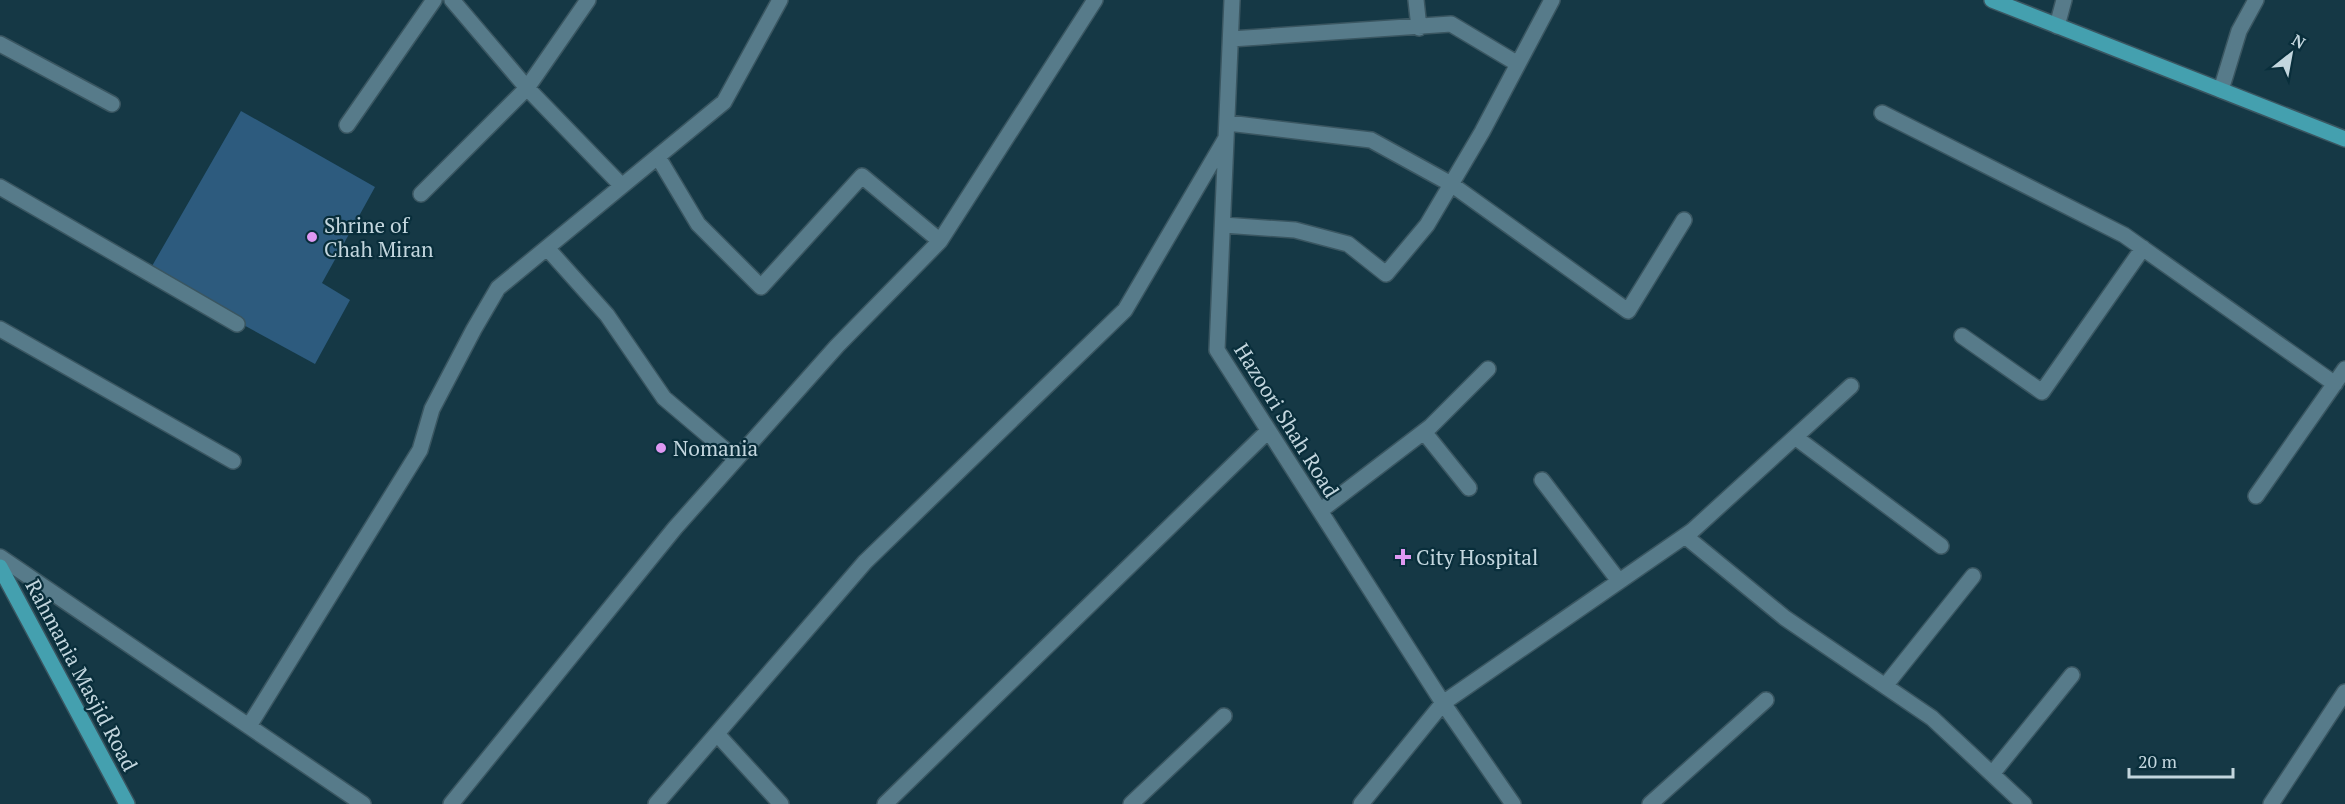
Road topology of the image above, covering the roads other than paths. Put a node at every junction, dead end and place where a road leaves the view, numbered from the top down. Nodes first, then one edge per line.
1 (434, 0) edge
2 (452, 0) edge
3 (588, 0) edge
4 (780, 0) edge
5 (1095, 0) edge
6 (1232, 0) edge
7 (1416, 0) edge
8 (1552, 0) edge
9 (1992, 0) edge
10 (2064, 0) edge
11 (2256, 0) edge
12 (2057, 26) junction
13 (1419, 28) junction
14 (1231, 39) junction
15 (0, 44) edge
16 (1518, 64) junction
17 (527, 88) junction
18 (2221, 90) junction
19 (112, 104) dead end
20 (1882, 113) dead end
21 (347, 125) dead end
22 (1228, 129) junction
23 (2345, 139) edge
24 (658, 157) junction
25 (1451, 184) junction
26 (622, 186) junction
27 (0, 187) edge
28 (421, 194) dead end
29 (1684, 220) dead end
30 (1223, 225) junction
31 (940, 241) junction
32 (547, 248) junction
33 (2143, 248) junction
34 (237, 324) dead end
35 (0, 329) edge
36 (1962, 336) dead end
37 (1488, 369) dead end
38 (2345, 369) edge
39 (2335, 384) junction
40 (1851, 386) dead end
41 (1268, 431) junction
42 (1424, 432) junction
43 (1795, 437) junction
44 (736, 459) junction
45 (232, 461) dead end
46 (1542, 480) dead end
47 (1469, 488) dead end
48 (2256, 496) dead end
49 (1320, 511) junction
50 (1685, 536) junction
51 (1941, 546) dead end
52 (0, 557) edge
53 (0, 567) edge
54 (1972, 576) dead end
55 (1619, 581) junction
56 (2072, 675) dead end
57 (1885, 686) junction
58 (2345, 692) edge
59 (1766, 700) dead end
60 (1443, 704) junction
61 (1224, 716) dead end
62 (249, 726) junction
63 (717, 734) junction
64 (1992, 774) junction
65 (2274, 803) edge
66 (127, 804) edge
67 (363, 804) edge
68 (451, 804) edge
69 (656, 804) edge
70 (781, 804) edge
71 (885, 804) edge
72 (1131, 804) edge
73 (1361, 804) edge
74 (1513, 804) edge
75 (1650, 804) edge
76 (2024, 804) edge

1 - 21 street
2 - 17 street
3 - 17 street
4 - 24 street
5 - 31 street
6 - 14 street, Hazoori Shah Road
7 - 13 street
8 - 16 street
9 - 12 main road
10 - 12 street
11 - 18 street
12 - 18 main road
13 - 14 street
13 - 16 street
14 - 22 street, Hazoori Shah Road
15 - 19 street
16 - 25 street
17 - 26 street
17 - 28 street
18 - 23 main road
20 - 33 street
22 - 25 street
22 - 30 street, Hazoori Shah Road
22 - 63 street
24 - 26 street
24 - 31 street
25 - 29 street
25 - 30 street
26 - 32 street
27 - 34 street
30 - 41 street, Hazoori Shah Road
31 - 44 street
32 - 44 street
32 - 62 street
33 - 36 street
33 - 39 street
35 - 45 street
37 - 42 street
38 - 39 street
39 - 48 street
40 - 43 street
41 - 49 street, Hazoori Shah Road
41 - 71 street
42 - 47 street
42 - 49 street
43 - 50 street
43 - 51 street
44 - 68 street
46 - 55 street
49 - 60 street, Hazoori Shah Road
50 - 55 street
50 - 57 street
52 - 62 street
53 - 66 main road, Rahmania Masjid Road
54 - 57 street
55 - 60 street
56 - 64 street
57 - 64 street
58 - 65 street
59 - 75 street
60 - 73 street
60 - 74 street, Hazoori Shah Road
61 - 72 street
62 - 67 street
63 - 69 street
63 - 70 street
64 - 76 street

